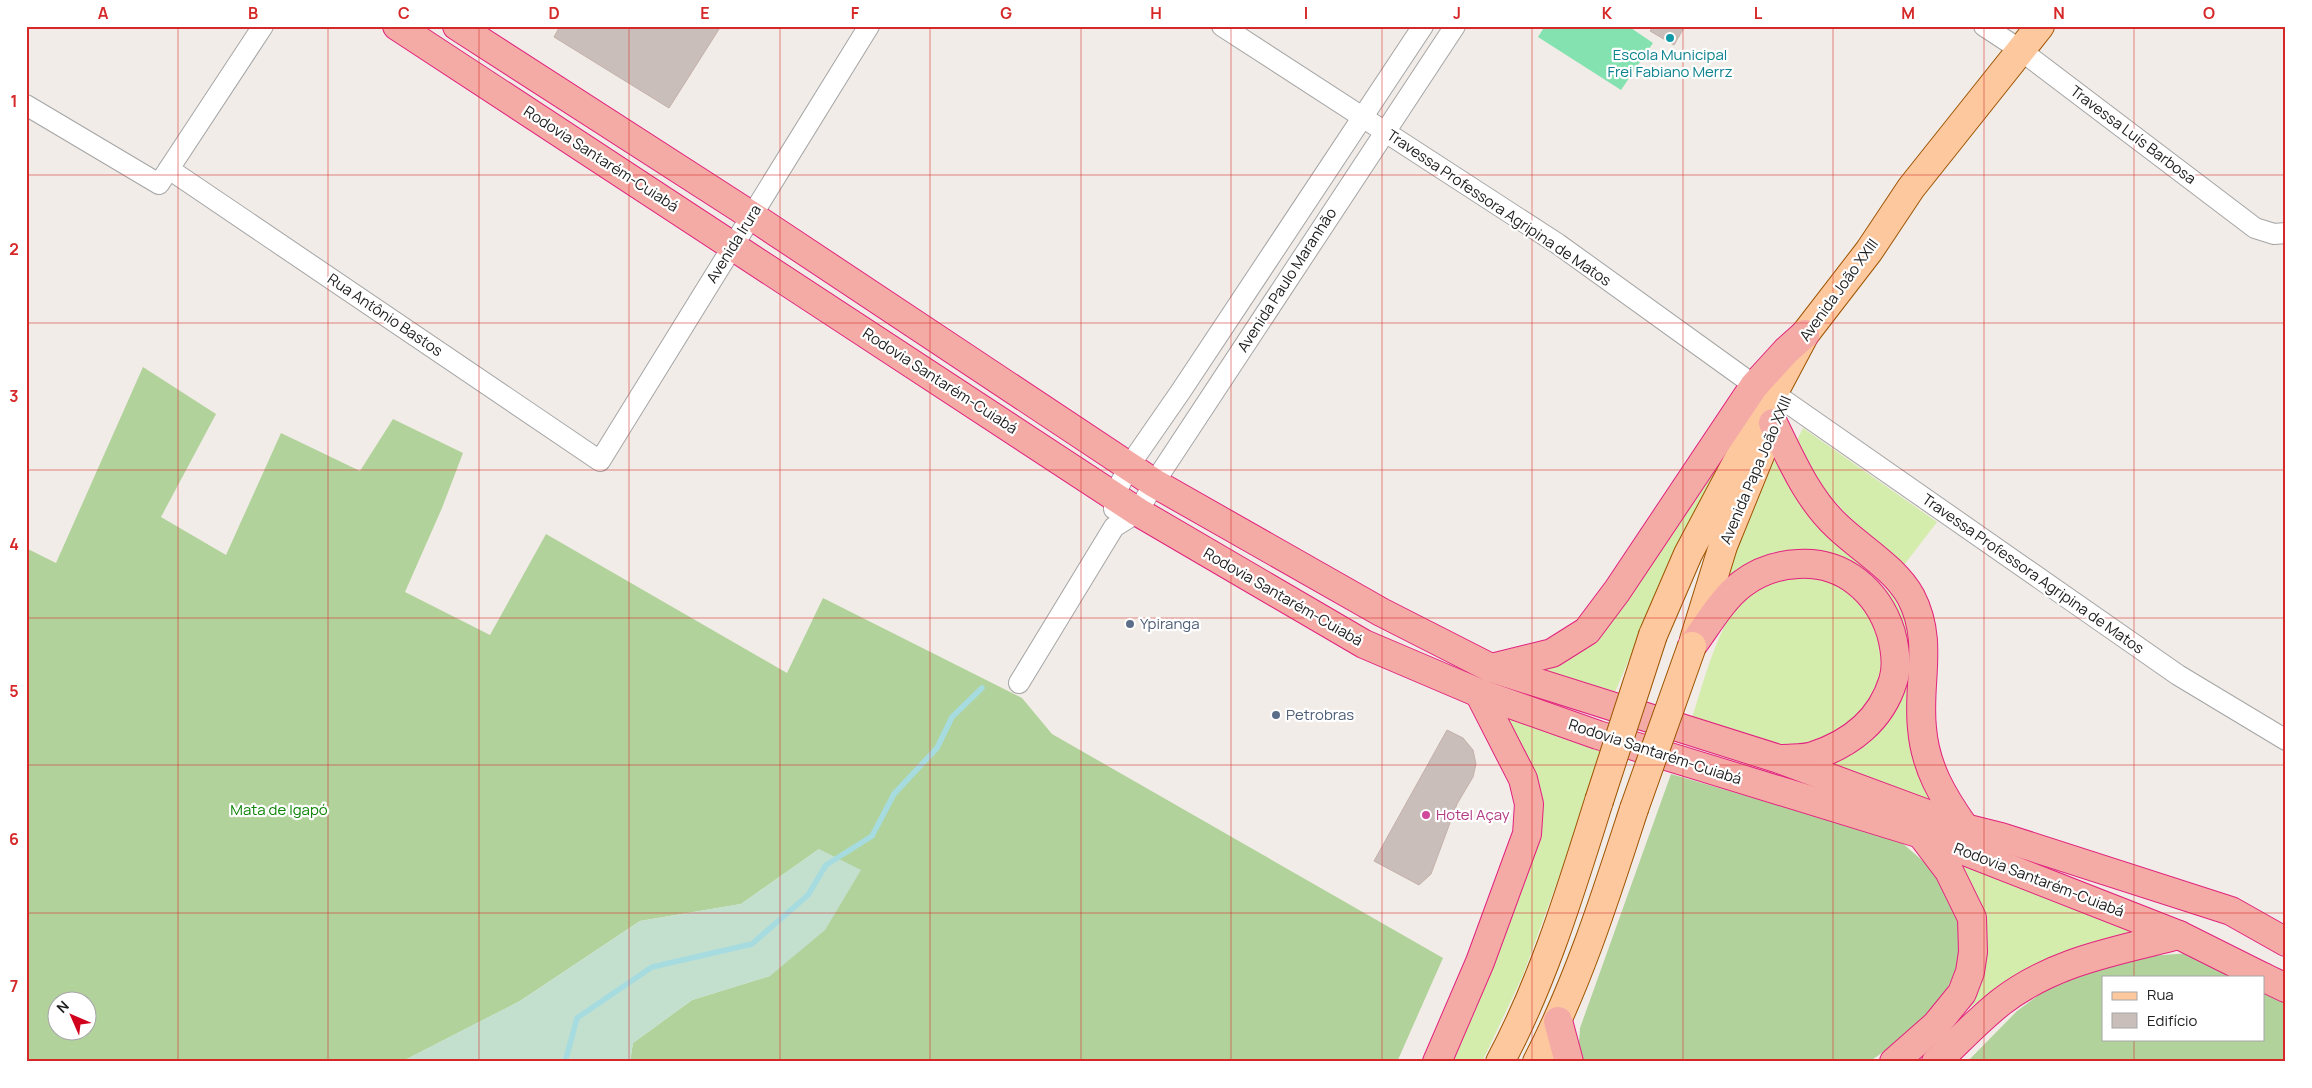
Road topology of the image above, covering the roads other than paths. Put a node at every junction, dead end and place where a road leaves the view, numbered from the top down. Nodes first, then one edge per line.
1 (263, 26) edge
2 (397, 26) edge
3 (457, 26) edge
4 (869, 26) edge
5 (1222, 26) edge
6 (1423, 26) edge
7 (1455, 26) edge
8 (1984, 26) edge
9 (2040, 26) edge
10 (2019, 49) junction
11 (26, 105) edge
12 (1364, 117) junction
13 (1384, 132) junction
14 (164, 177) junction
15 (752, 216) junction
16 (2286, 233) edge
17 (733, 245) junction
18 (1868, 251) junction
19 (1805, 334) joint
20 (1771, 402) junction
21 (600, 461) joint
22 (1129, 466) junction
23 (1154, 483) junction
24 (1114, 496) junction
25 (1138, 512) junction
26 (1114, 527) junction
27 (1692, 646) junction
28 (1491, 668) junction
29 (1019, 683) dead end
30 (1479, 693) junction
31 (2286, 740) edge
32 (1779, 759) junction
33 (1964, 828) junction
34 (1921, 834) junction
35 (2179, 935) junction
36 (2286, 942) edge
37 (2261, 976) edge
38 (2264, 977) edge
39 (2286, 988) edge
40 (1558, 1021) junction
41 (1437, 1062) edge
42 (1500, 1062) edge
43 (1537, 1062) edge
44 (1569, 1062) edge
45 (1894, 1062) edge
46 (1936, 1062) edge

1 - 14 street
2 - 17 highway, Rodovia Santarém-Cuiabá
3 - 15 highway, Rodovia Santarém-Cuiabá
4 - 15 street, Avenida Irura
5 - 12 street, Travessa Professora Agripina de Matos
6 - 12 street, Avenida Paulo Maranhão
7 - 13 street, Avenida Paulo Maranhão
8 - 10 street, Travessa Luís Barbosa
9 - 10 main road, Avenida João XXIII
10 - 16 street, Travessa Luís Barbosa
10 - 18 main road, Avenida João XXIII
11 - 14 street, Rua Antônio Bastos
12 - 13 street, Travessa Professora Agripina de Matos
12 - 22 street, Avenida Paulo Maranhão
13 - 20 street, Travessa Professora Agripina de Matos
13 - 23 street, Avenida Paulo Maranhão
14 - 21 street, Rua Antônio Bastos
15 - 17 street, Avenida Irura
15 - 22 highway, Rodovia Santarém-Cuiabá
17 - 21 street, Avenida Irura
17 - 24 highway, Rodovia Santarém-Cuiabá
18 - 19 main road, Avenida João XXIII
18 - 20 main road, Avenida Papa João XXIII
19 - 20 highway
20 - 27 main road, Avenida Papa João XXIII
20 - 28 highway
20 - 31 street, Travessa Professora Agripina de Matos
20 - 33 highway
20 - 42 main road, bridge
22 - 23 highway, Rodovia Santarém-Cuiabá
22 - 24 street, Avenida Paulo Maranhão
23 - 25 street, Avenida Paulo Maranhão
23 - 28 highway, Rodovia Santarém-Cuiabá
24 - 25 highway, Rodovia Santarém-Cuiabá
24 - 26 street, Avenida Paulo Maranhão
25 - 26 street, Avenida Paulo Maranhão
25 - 30 highway, Rodovia Santarém-Cuiabá
26 - 29 street, Avenida Paulo Maranhão
27 - 32 highway
27 - 40 main road, Avenida Papa João XXIII, bridge
28 - 32 highway, Rodovia Santarém-Cuiabá
30 - 34 highway, Rodovia Santarém-Cuiabá
30 - 41 highway
32 - 33 highway, Rodovia Santarém-Cuiabá
33 - 36 highway, Rodovia Santarém-Cuiabá
34 - 35 highway, Rodovia Santarém-Cuiabá
34 - 45 highway
35 - 37 highway, Rodovia Santarém-Cuiabá
35 - 46 highway
38 - 39 highway, Rodovia Santarém-Cuiabá
40 - 43 main road, Avenida Papa João XXIII
40 - 44 highway

